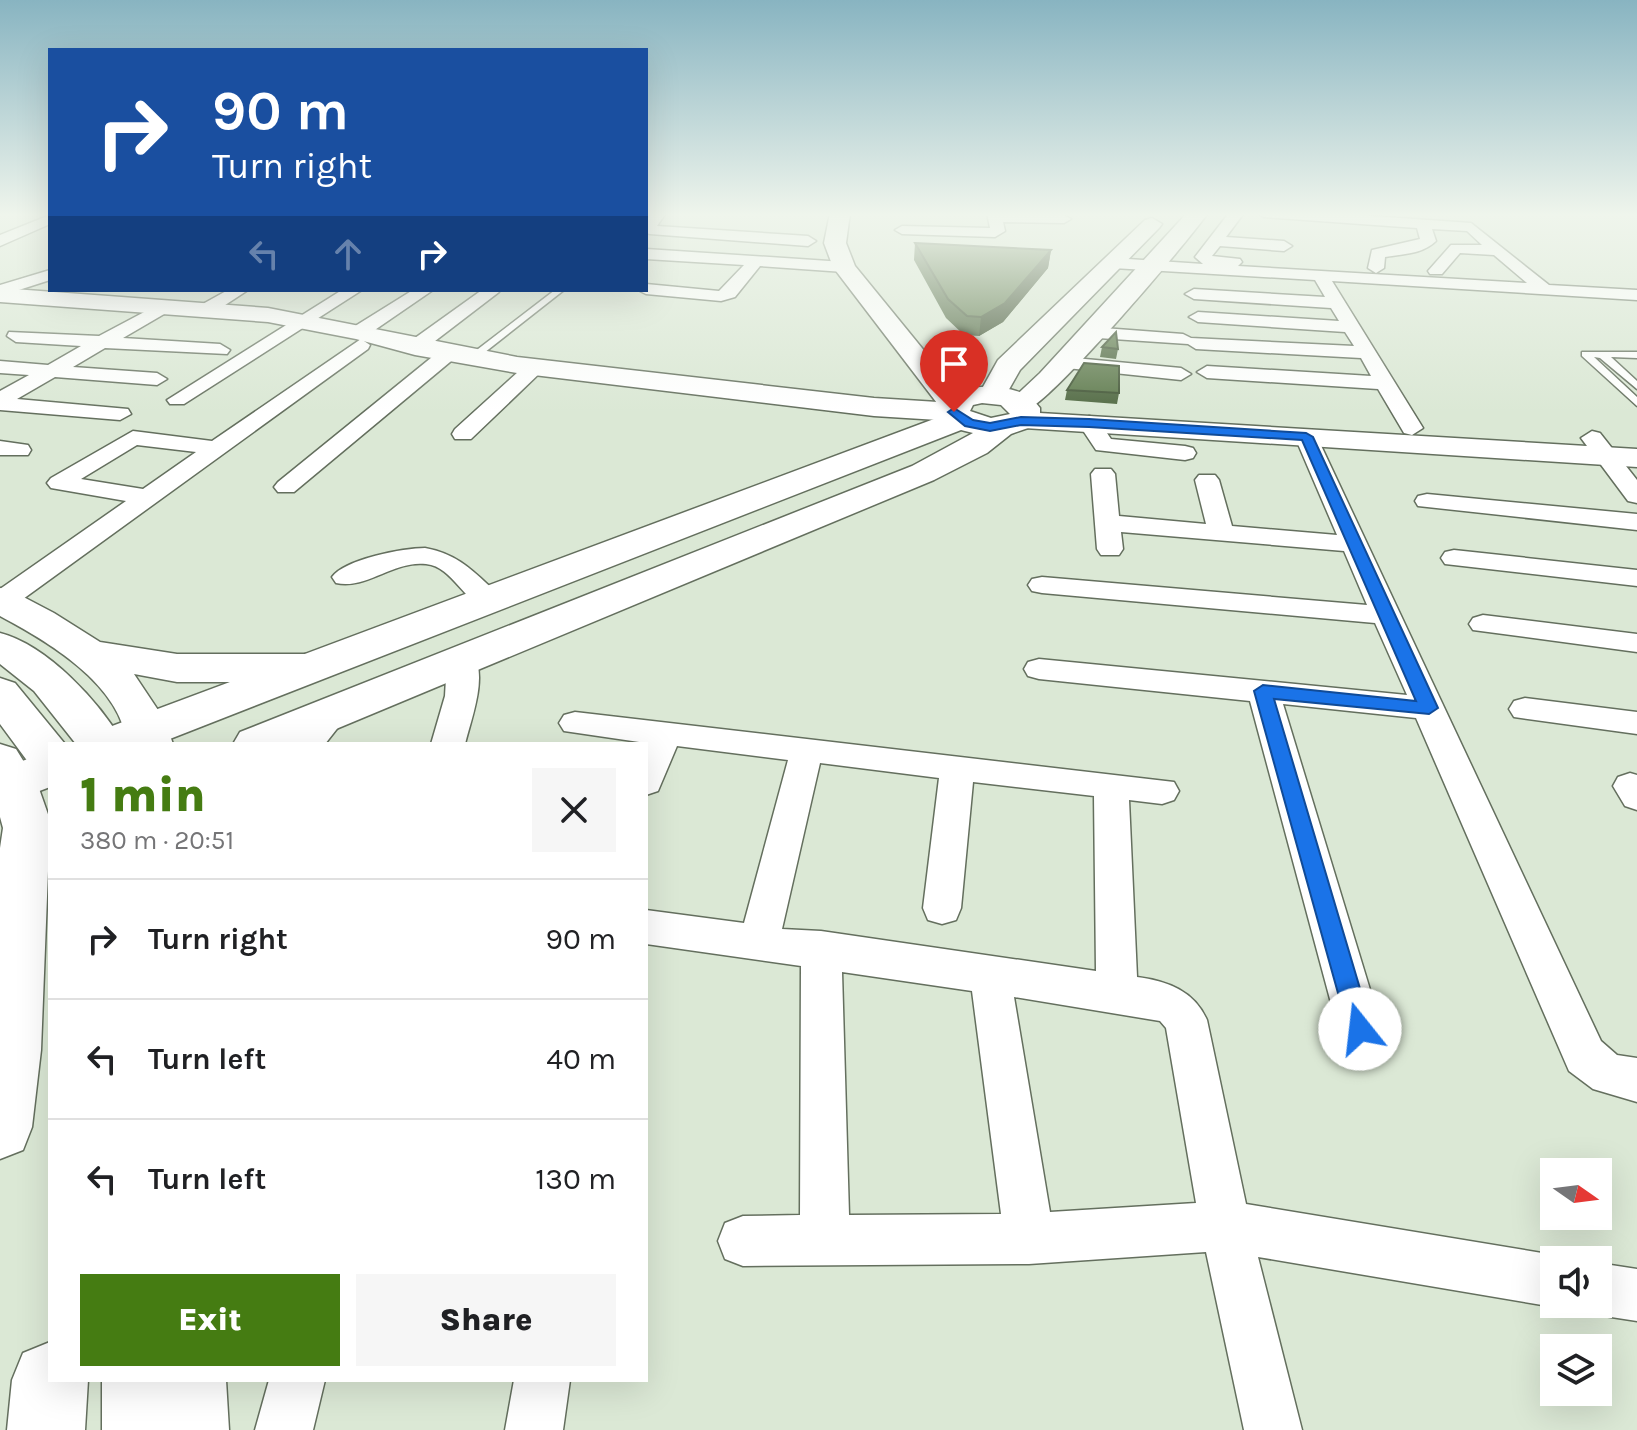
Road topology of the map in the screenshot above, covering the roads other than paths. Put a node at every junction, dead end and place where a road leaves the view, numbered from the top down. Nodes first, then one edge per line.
1 (37, 280) edge
2 (740, 280) edge
3 (856, 280) edge
4 (1096, 280) edge
5 (1138, 280) edge
6 (1323, 280) edge
7 (1352, 280) edge
8 (1534, 280) edge
9 (648, 289) edge
10 (1546, 291) junction
11 (237, 292) edge
12 (349, 292) edge
13 (422, 292) edge
14 (490, 292) dead end
15 (557, 292) edge
16 (0, 293) edge
17 (1194, 294) dead end
18 (1637, 295) edge
19 (0, 303) edge
20 (1337, 303) junction
21 (159, 309) junction
22 (207, 309) junction
23 (288, 316) junction
24 (1198, 317) dead end
25 (1351, 327) junction
26 (1090, 333) junction
27 (16, 336) dead end
28 (360, 339) junction
29 (102, 342) junction
30 (415, 347) junction
31 (220, 350) dead end
32 (1367, 353) junction
33 (1601, 354) junction
34 (1637, 355) edge
35 (453, 357) junction
36 (1064, 363) junction
37 (0, 367) edge
38 (51, 371) junction
39 (530, 371) junction
40 (963, 371) dead end
41 (1207, 372) dead end
42 (1181, 374) dead end
43 (157, 379) dead end
44 (1385, 383) junction
45 (1637, 386) edge
46 (177, 400) dead end
47 (0, 402) edge
48 (1637, 403) edge
49 (985, 411) junction
50 (120, 414) dead end
51 (1089, 423) junction
52 (1412, 428) junction
53 (463, 434) dead end
54 (1306, 437) junction
55 (1637, 441) edge
56 (1599, 447) junction
57 (217, 448) junction
58 (1185, 453) dead end
59 (1637, 458) edge
60 (1103, 474) dead end
61 (1207, 480) dead end
62 (286, 487) dead end
63 (1637, 496) edge
64 (147, 497) junction
65 (1427, 501) dead end
66 (1637, 522) edge
67 (1107, 523) junction
68 (1221, 533) junction
69 (1355, 544) junction
70 (1110, 549) dead end
71 (1454, 558) dead end
72 (346, 577) dead end
73 (1637, 578) edge
74 (1042, 585) dead end
75 (487, 599) junction
76 (1, 601) edge
77 (1387, 615) junction
78 (1483, 624) dead end
79 (1637, 643) edge
80 (0, 646) edge
81 (88, 653) junction
82 (462, 660) junction
83 (308, 668) junction
84 (1039, 669) dead end
85 (1263, 691) junction
86 (0, 693) edge
87 (1429, 708) junction
88 (1525, 709) dead end
89 (575, 723) dead end
90 (1637, 723) edge
91 (312, 730) edge
92 (666, 734) junction
93 (137, 739) edge
94 (99, 742) edge
95 (264, 742) edge
96 (449, 742) edge
97 (807, 750) junction
98 (957, 767) junction
99 (648, 777) edge
100 (1111, 785) junction
101 (1162, 791) dead end
102 (24, 793) edge
103 (942, 908) dead end
104 (648, 927) edge
105 (759, 941) junction
106 (821, 949) junction
107 (990, 974) junction
108 (8, 986) edge
109 (1117, 993) junction
110 (1360, 1029) dead end
111 (1637, 1080) edge
112 (0, 1127) edge
113 (1225, 1226) junction
114 (1029, 1239) junction
115 (743, 1241) dead end
116 (825, 1241) junction
117 (1540, 1279) edge
118 (1612, 1291) edge
119 (1637, 1295) edge
120 (50, 1382) edge
121 (140, 1382) edge
122 (177, 1382) edge
123 (198, 1382) edge
124 (296, 1382) edge
125 (542, 1382) edge
126 (46, 1430) edge
127 (141, 1430) edge
128 (157, 1430) edge
129 (200, 1430) edge
130 (284, 1430) edge
131 (534, 1430) edge
132 (1273, 1430) edge

1 - 16 street
2 - 9 street
3 - 49 main road
4 - 49 main road
5 - 26 main road
6 - 20 street
7 - 10 street
8 - 10 street
10 - 18 street
11 - 22 street
12 - 23 street
13 - 28 street
14 - 30 street
15 - 35 lane
16 - 21 main road
17 - 20 street
19 - 21 main road
20 - 25 street
21 - 22 main road
21 - 23 main road
21 - 29 street
22 - 23 main road
23 - 28 main road
23 - 46 street
24 - 25 street
25 - 32 street
26 - 32 street
26 - 36 main road
27 - 29 street
28 - 30 main road
28 - 35 main road
28 - 57 street
29 - 31 street
29 - 38 street
30 - 35 main road
32 - 44 street
33 - 34 lane
33 - 45 lane
33 - 48 lane
35 - 39 main road
35 - 62 street
36 - 42 street
36 - 49 main road
37 - 38 street
38 - 43 street
38 - 47 street
39 - 49 main road
39 - 53 street
40 - 49 main road
41 - 44 street
44 - 52 street
47 - 50 street
49 - 51 main road
49 - 52 main road
49 - 75 main road
49 - 82 main road
51 - 54 main road
51 - 58 street
52 - 56 main road
54 - 56 main road
54 - 69 street
55 - 56 main road
56 - 59 main road
56 - 63 street
57 - 64 street
57 - 64 street
60 - 67 street
61 - 68 street
64 - 76 street
65 - 66 street
67 - 68 street
67 - 70 street
68 - 69 street
69 - 77 street
71 - 73 street
72 - 75 street
74 - 77 street
75 - 83 main road
76 - 81 main road
77 - 87 street
78 - 79 street
80 - 94 main road
81 - 83 main road
81 - 93 main road
82 - 91 main road
82 - 96 street
83 - 93 main road
84 - 85 street
85 - 87 street
85 - 110 street
86 - 102 main road
87 - 111 street
88 - 90 street
89 - 92 street
91 - 95 main road
92 - 97 street
92 - 99 street
97 - 98 street
97 - 105 street
98 - 100 street
98 - 103 street
100 - 101 street
100 - 109 street
102 - 108 main road
104 - 105 street
105 - 106 street
106 - 107 street
106 - 116 street
107 - 109 street
107 - 114 street
108 - 112 main road
109 - 113 street
113 - 114 street
113 - 117 street
113 - 132 street
114 - 116 street
115 - 116 street
118 - 119 street
120 - 126 main road
121 - 127 main road
122 - 128 street
123 - 129 street
124 - 130 street
125 - 131 street

